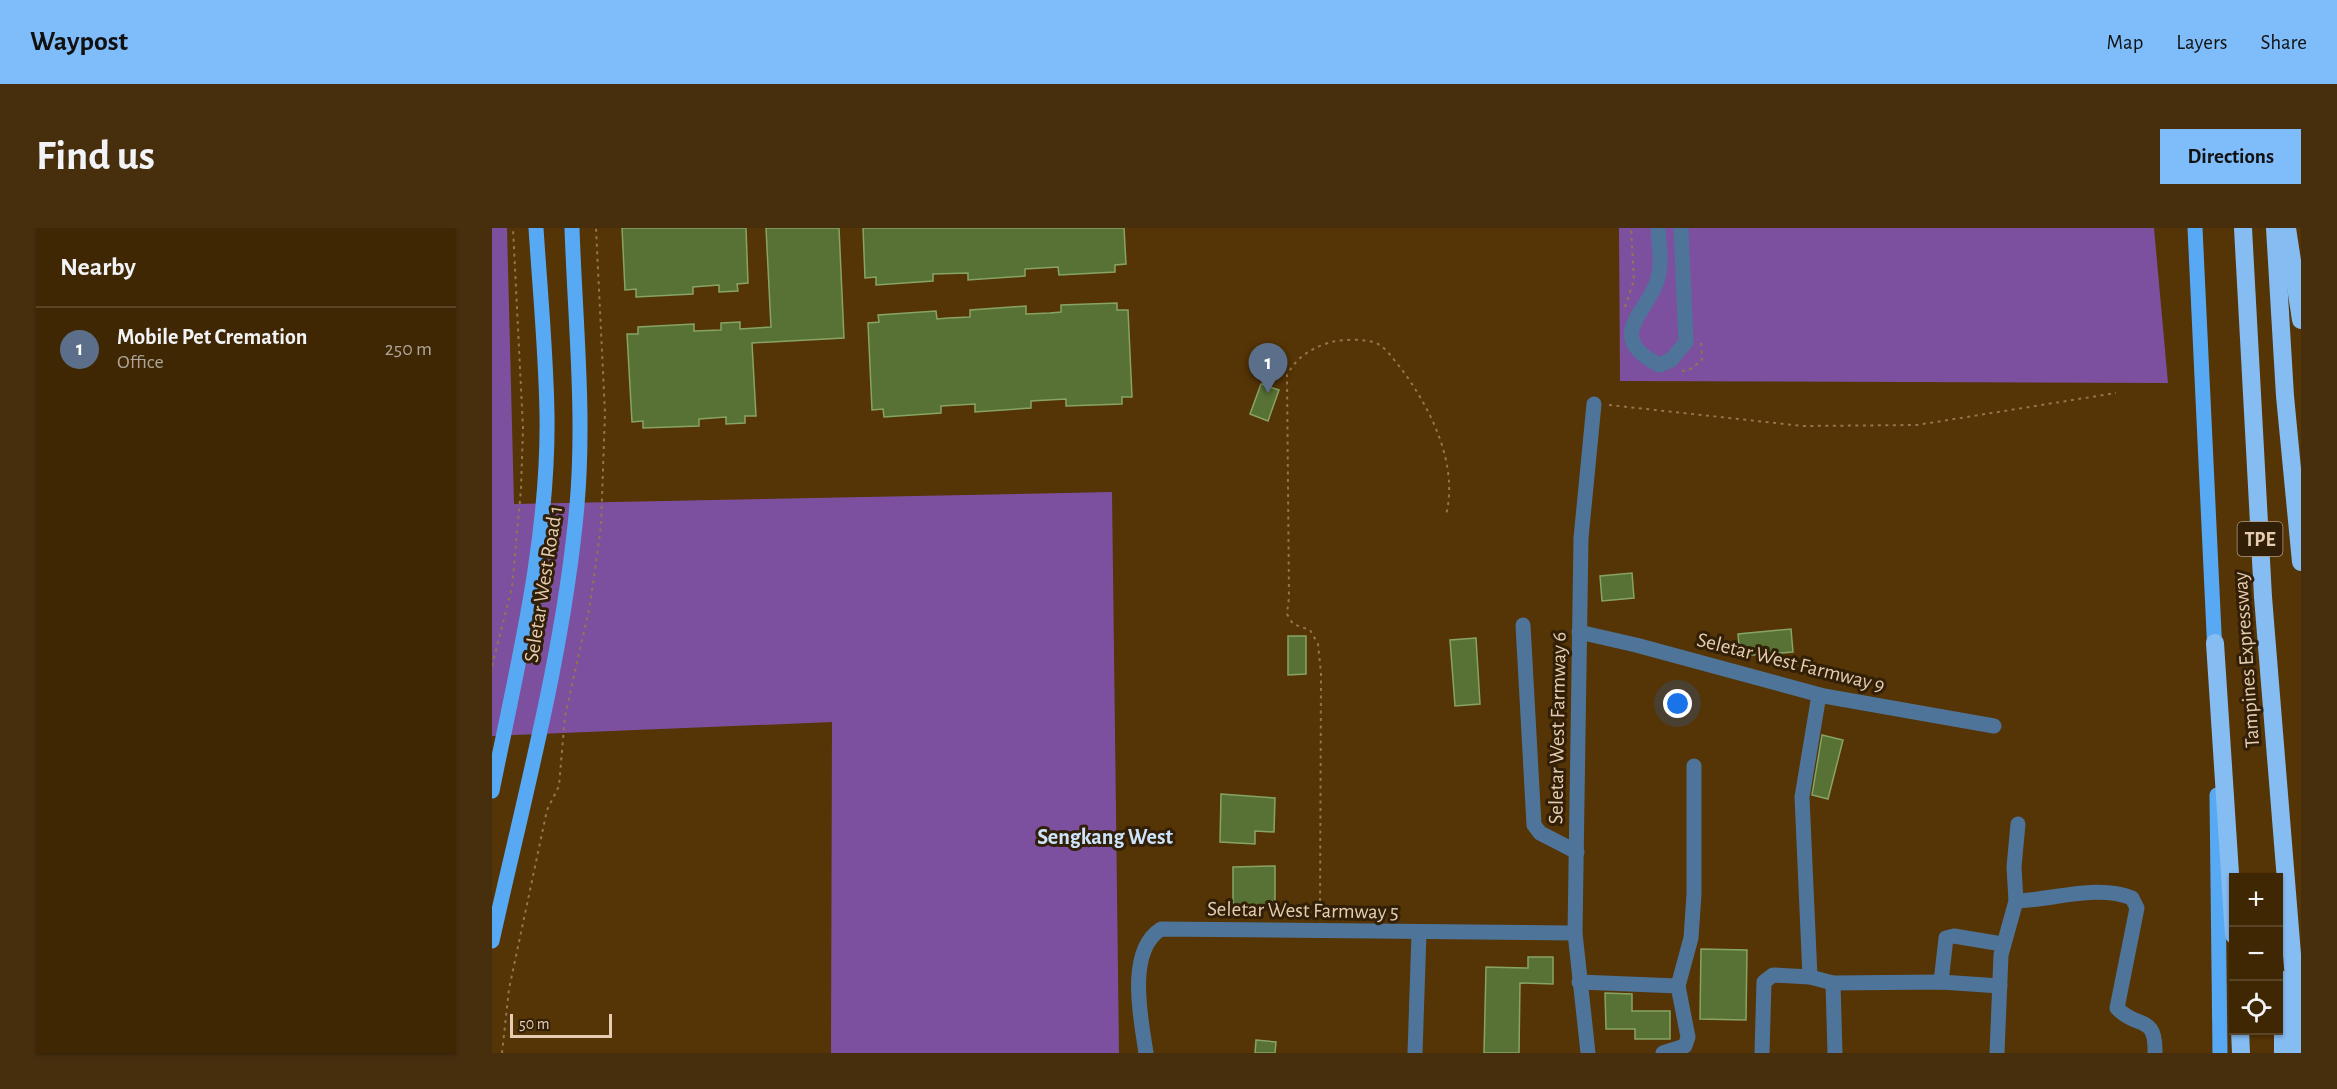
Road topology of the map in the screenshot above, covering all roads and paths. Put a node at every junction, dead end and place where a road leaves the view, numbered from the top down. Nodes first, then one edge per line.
1 (513, 228) edge
2 (536, 228) edge
3 (573, 228) edge
4 (1631, 228) edge
5 (1658, 228) edge
6 (1681, 228) edge
7 (2195, 228) edge
8 (2243, 228) edge
9 (2275, 228) edge
10 (2287, 228) edge
11 (1626, 316) dead end
12 (2301, 320) edge
13 (1701, 338) dead end
14 (1680, 372) dead end
15 (2116, 393) dead end
16 (1594, 404) joint
17 (1446, 515) dead end
18 (2301, 562) edge
19 (1523, 625) dead end
20 (1579, 632) junction
21 (2215, 643) junction
22 (492, 666) edge
23 (1819, 695) junction
24 (1994, 726) dead end
25 (1694, 766) dead end
26 (492, 791) edge
27 (2018, 824) dead end
28 (2283, 850) junction
29 (1577, 852) junction
30 (2016, 901) junction
31 (2233, 927) edge
32 (1320, 930) junction
33 (1419, 933) junction
34 (1575, 933) junction
35 (492, 941) edge
36 (2002, 944) junction
37 (1810, 976) junction
38 (1579, 982) junction
39 (1941, 982) junction
40 (1833, 983) junction
41 (1678, 986) junction
42 (2000, 986) junction
43 (2240, 1035) edge
44 (1146, 1053) edge
45 (1415, 1053) edge
46 (1588, 1053) edge
47 (1663, 1053) edge
48 (1762, 1053) edge
49 (1835, 1053) edge
50 (1997, 1053) edge
51 (2155, 1053) edge
52 (2220, 1053) edge
53 (2241, 1053) edge
54 (2283, 1053) edge
55 (2300, 1053) edge

1 - 22 path
2 - 26 main road, Seletar West Road 1
3 - 35 main road, Seletar West Road 1
4 - 11 path
5 - 6 street
7 - 21 main road
8 - 28 highway, Tampines Expressway / TPE
9 - 18 highway, TPE
10 - 12 highway
13 - 14 path
15 - 16 path
16 - 20 street, Seletar West Farmway 6
17 - 32 path
19 - 29 street
20 - 23 street, Seletar West Farmway 9
20 - 29 street, Seletar West Farmway 6
21 - 31 highway
21 - 52 main road
23 - 24 street, Seletar West Farmway 9
23 - 37 street
25 - 41 street
27 - 30 street
28 - 54 highway
28 - 55 highway, Tampines Expressway / TPE
29 - 34 street, Seletar West Farmway 6
30 - 36 street
30 - 51 street
32 - 33 street, Seletar West Farmway 5
32 - 44 street, Seletar West Farmway 5
33 - 34 street, Seletar West Farmway 5
33 - 45 street
34 - 38 street, Seletar West Farmway 6
36 - 39 street
36 - 42 street
37 - 40 street
37 - 48 street
38 - 41 street
38 - 46 street, Seletar West Farmway 6
39 - 40 street
39 - 42 street
40 - 49 street
41 - 47 street
42 - 50 street
43 - 53 highway

